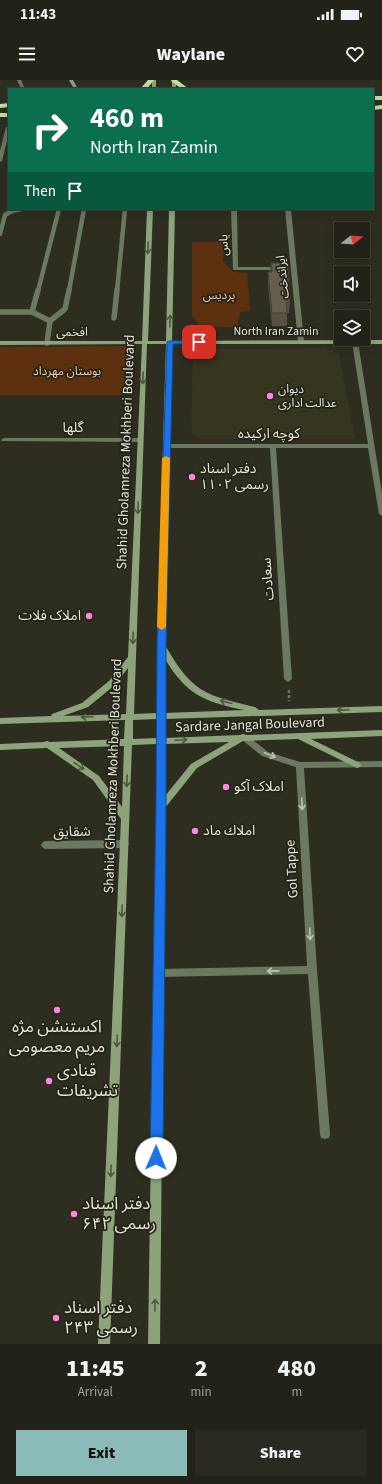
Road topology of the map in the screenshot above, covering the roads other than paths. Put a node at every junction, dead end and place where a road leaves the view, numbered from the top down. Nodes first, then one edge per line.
1 (19, 80) edge
2 (151, 80) edge
3 (174, 80) edge
4 (23, 88) dead end
5 (145, 88) edge
6 (185, 88) edge
7 (8, 128) edge
8 (0, 161) edge
9 (12, 210) edge
10 (59, 210) edge
11 (84, 210) edge
12 (125, 210) edge
13 (150, 210) edge
14 (172, 210) edge
15 (234, 210) edge
16 (288, 210) edge
17 (0, 234) edge
18 (293, 269) junction
19 (0, 312) edge
20 (32, 312) junction
21 (114, 318) dead end
22 (50, 321) junction
23 (170, 342) junction
24 (301, 342) junction
25 (334, 342) edge
26 (370, 342) edge
27 (382, 342) edge
28 (0, 343) edge
29 (48, 343) junction
30 (145, 343) junction
31 (356, 346) edge
32 (4, 440) dead end
33 (141, 440) junction
34 (166, 446) junction
35 (273, 446) junction
36 (372, 446) junction
37 (382, 514) edge
38 (161, 646) junction
39 (132, 657) junction
40 (288, 679) road end
41 (382, 709) edge
42 (263, 712) junction
43 (161, 715) junction
44 (130, 716) junction
45 (49, 719) junction
46 (0, 722) edge
47 (382, 732) edge
48 (298, 736) junction
49 (244, 737) junction
50 (161, 741) junction
51 (128, 742) junction
52 (47, 744) junction
53 (0, 747) edge
54 (382, 764) edge
55 (357, 765) junction
56 (300, 766) junction
57 (161, 807) junction
58 (126, 818) junction
59 (124, 844) junction
60 (45, 845) dead end
61 (312, 970) junction
62 (159, 973) junction
63 (325, 1134) dead end
64 (104, 1344) edge
65 (154, 1344) edge

1 - 4 street
2 - 5 highway
3 - 6 highway
7 - 8 street
9 - 17 lane
10 - 20 lane
11 - 22 lane
12 - 21 lane
13 -> 30 main road, Shahid Gholamreza Mokhberi Boulevard
23 -> 14 main road
15 - 18 street, یاس
16 - 18 street, ایراندخت
18 - 24 street, ایراندخت
19 - 20 lane
20 - 22 lane
22 - 29 lane
23 - 24 main road, North Iran Zamin
23 - 30 main road, North Iran Zamin
23 - 34 main road
24 - 25 main road, North Iran Zamin
26 - 27 main road, North Iran Zamin
28 - 29 main road, افخمی
29 - 30 main road, افخمی
30 -> 33 main road, Shahid Gholamreza Mokhberi Boulevard
31 - 36 street
32 - 33 street, گلها
33 -> 39 main road, Shahid Gholamreza Mokhberi Boulevard
34 - 35 street, کوچه ارکیده
34 - 38 main road
35 - 36 street, کوچه ارکیده
35 - 40 street, سعادت
36 - 37 street
42 -> 38 main road
38 - 43 main road
39 - 44 main road, Shahid Gholamreza Mokhberi Boulevard
39 - 45 main road
41 -> 42 main road, Sardare Jangal Boulevard
42 - 43 main road, Sardare Jangal Boulevard
43 - 44 main road, Sardare Jangal Boulevard
43 - 50 main road
44 -> 45 main road, Sardare Jangal Boulevard
44 - 51 main road, Shahid Gholamreza Mokhberi Boulevard
45 - 46 main road, Sardare Jangal Boulevard
47 - 48 main road, Sardare Jangal Boulevard
48 - 49 main road, Sardare Jangal Boulevard
48 - 55 main road
50 -> 49 main road, Sardare Jangal Boulevard
49 -> 56 street
49 - 57 main road
50 - 51 main road, Sardare Jangal Boulevard
50 - 57 main road
51 - 52 main road, Sardare Jangal Boulevard
51 -> 58 main road, Shahid Gholamreza Mokhberi Boulevard
52 - 53 main road, Sardare Jangal Boulevard
52 -> 58 main road
54 - 55 street
55 - 56 street
56 -> 61 street, Gol Tappe
57 - 62 main road
58 - 59 main road, Shahid Gholamreza Mokhberi Boulevard
59 - 60 street, شقایق
59 -> 64 main road, Shahid Gholamreza Mokhberi Boulevard
61 -> 62 street
61 - 63 street, Gol Tappe
65 -> 62 main road

